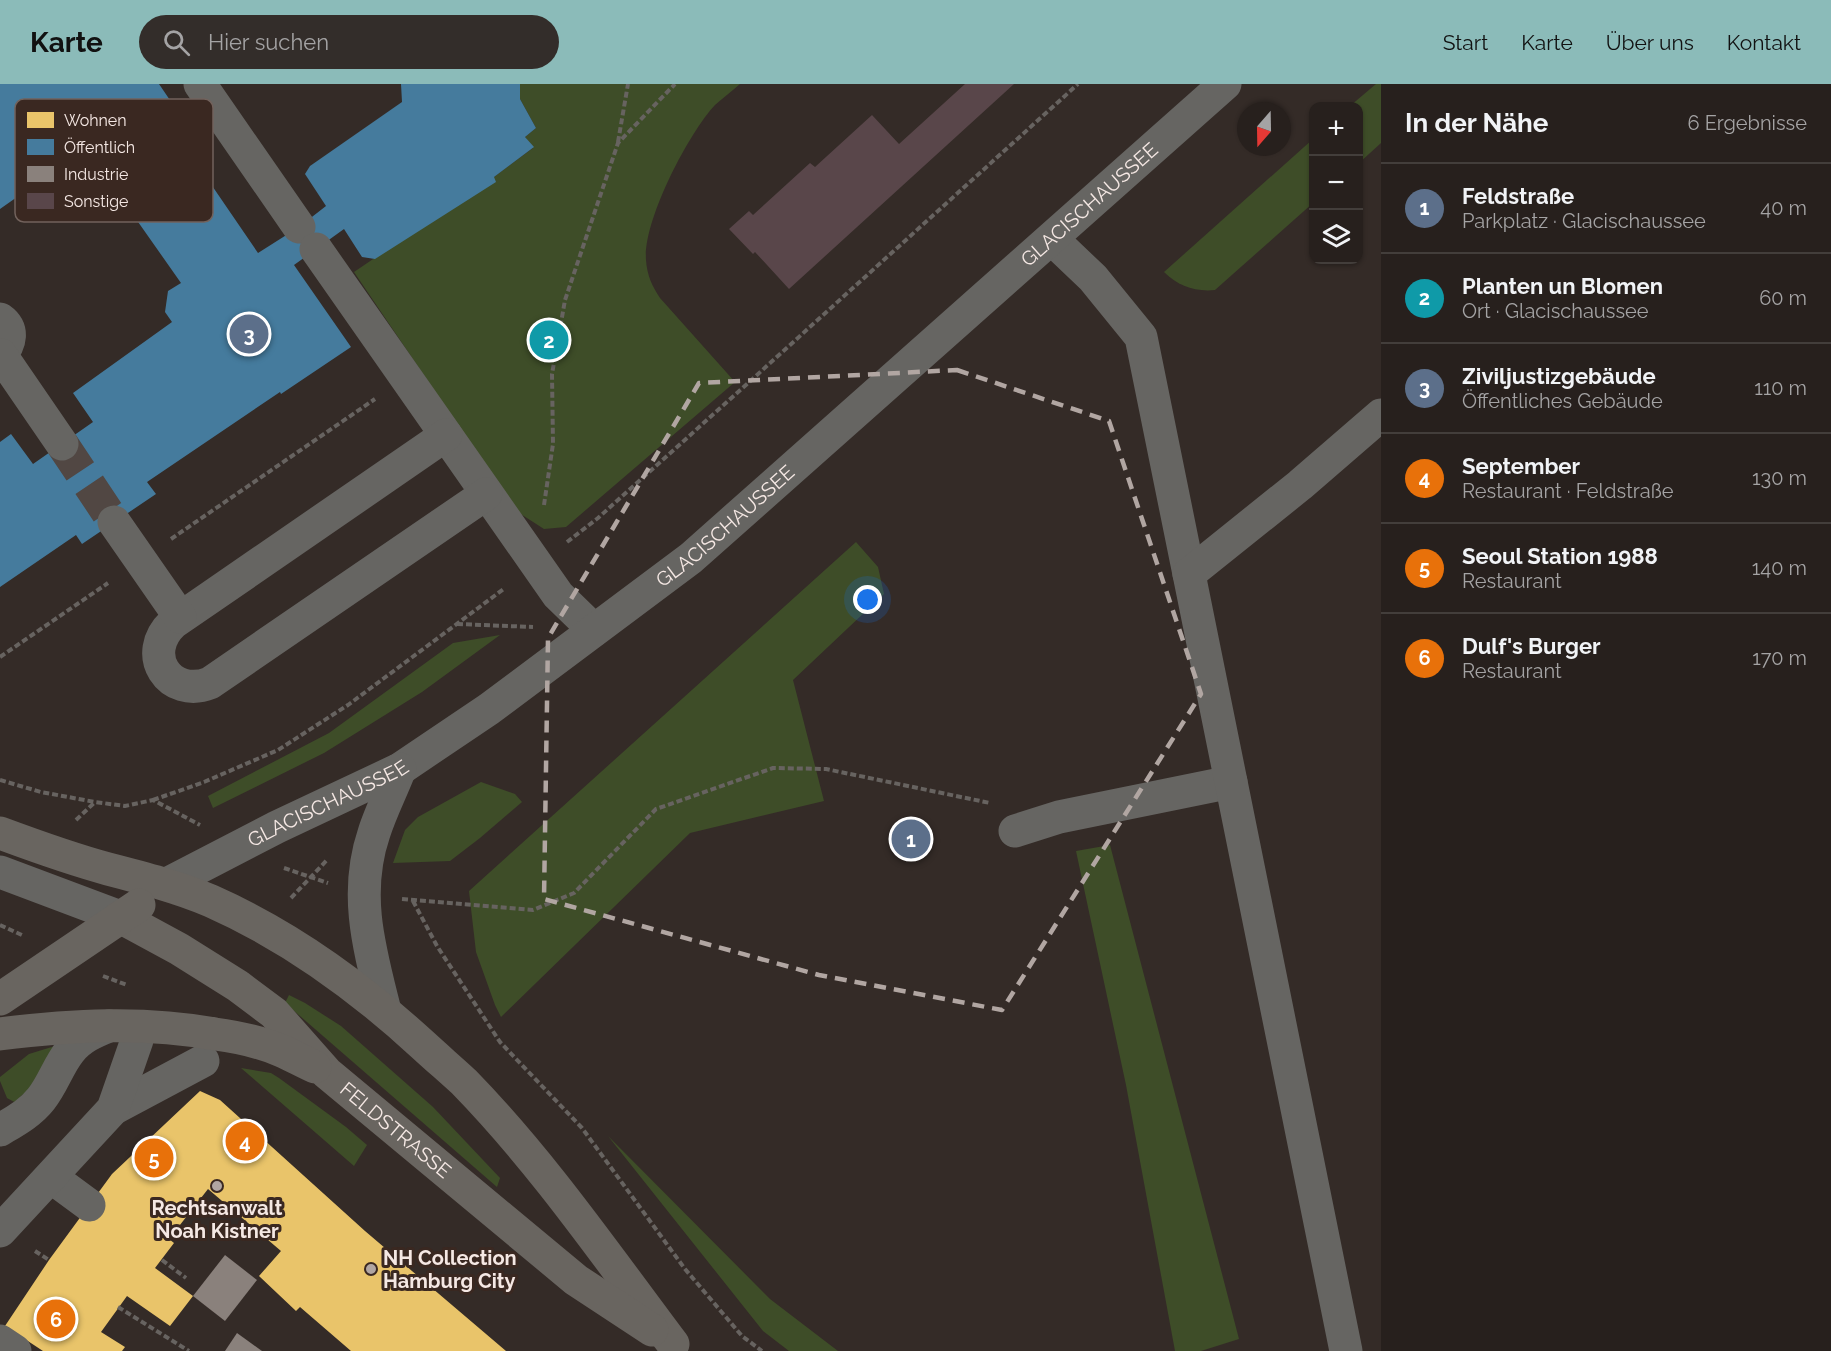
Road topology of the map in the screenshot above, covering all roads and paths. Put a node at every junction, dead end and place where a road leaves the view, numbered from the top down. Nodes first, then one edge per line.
1 (200, 84) edge
2 (628, 84) edge
3 (675, 84) edge
4 (1078, 84) edge
5 (1225, 84) edge
6 (211, 99) edge
7 (213, 103) edge
8 (618, 143) junction
9 (1052, 239) junction
10 (0, 319) edge
11 (0, 355) edge
12 (406, 379) junction
13 (1381, 415) edge
14 (446, 435) junction
15 (62, 444) tunnel mouth
16 (486, 494) junction
17 (114, 522) tunnel mouth
18 (141, 560) junction
19 (536, 565) junction
20 (1189, 574) junction
21 (180, 617) junction
22 (456, 624) junction
23 (594, 630) junction
24 (0, 657) edge
25 (400, 768) junction
26 (0, 780) edge
27 (1231, 782) junction
28 (153, 800) junction
29 (95, 802) junction
30 (1008, 818) joint
31 (190, 819) dead end
32 (72, 823) dead end
33 (0, 833) edge
34 (334, 852) dead end
35 (288, 869) dead end
36 (0, 872) edge
37 (312, 878) junction
38 (167, 884) junction
39 (393, 897) dead end
40 (293, 898) dead end
41 (413, 901) junction
42 (120, 917) junction
43 (0, 925) edge
44 (14, 932) dead end
45 (0, 999) edge
46 (385, 1011) junction
47 (109, 1026) junction
48 (0, 1034) edge
49 (137, 1040) dead end
50 (203, 1061) dead end
51 (327, 1073) junction
52 (113, 1109) junction
53 (0, 1130) edge
54 (51, 1177) junction
55 (89, 1205) dead end
56 (0, 1231) edge
57 (162, 1260) dead end
58 (186, 1278) dead end
59 (118, 1307) dead end
60 (0, 1341) edge
61 (678, 1347) edge
62 (15, 1351) edge
63 (189, 1351) edge
64 (762, 1351) edge
65 (1346, 1351) edge

1 - 6 street
2 - 8 path
3 - 8 path
4 - 19 path
5 - 9 street, GLACISCHAUSSEE
7 - 12 street
8 - 19 path
9 - 20 street
9 - 23 street, GLACISCHAUSSEE
10 - 11 street
11 - 15 street
12 - 14 street
12 - 18 path
13 - 20 street
14 - 16 street
14 - 21 street
16 - 19 street
16 - 21 street
17 - 18 street
18 - 21 street
18 - 24 path
19 - 22 path
19 - 23 street
20 - 27 street
22 - 23 path
22 - 28 path
23 - 25 street, GLACISCHAUSSEE
25 - 38 street, GLACISCHAUSSEE
25 - 46 street
26 - 29 path
27 - 30 street
27 - 65 street
28 - 29 path
28 - 31 path
29 - 32 path
30 - 41 path
33 - 38 main road, FELDSTRASSE
34 - 37 path
35 - 37 path
36 - 42 street
37 - 40 path
38 - 42 main road
38 - 46 main road, FELDSTRASSE
39 - 41 path
41 - 64 path
42 - 45 main road
42 - 51 main road, FELDSTRASSE
43 - 44 path
46 - 61 main road, FELDSTRASSE
47 - 48 main road
47 - 51 main road
47 - 53 street
49 - 52 street
50 - 52 street
51 - 61 main road, FELDSTRASSE
52 - 54 street
54 - 55 street
54 - 56 street
57 - 58 path
59 - 63 path
60 - 62 street

